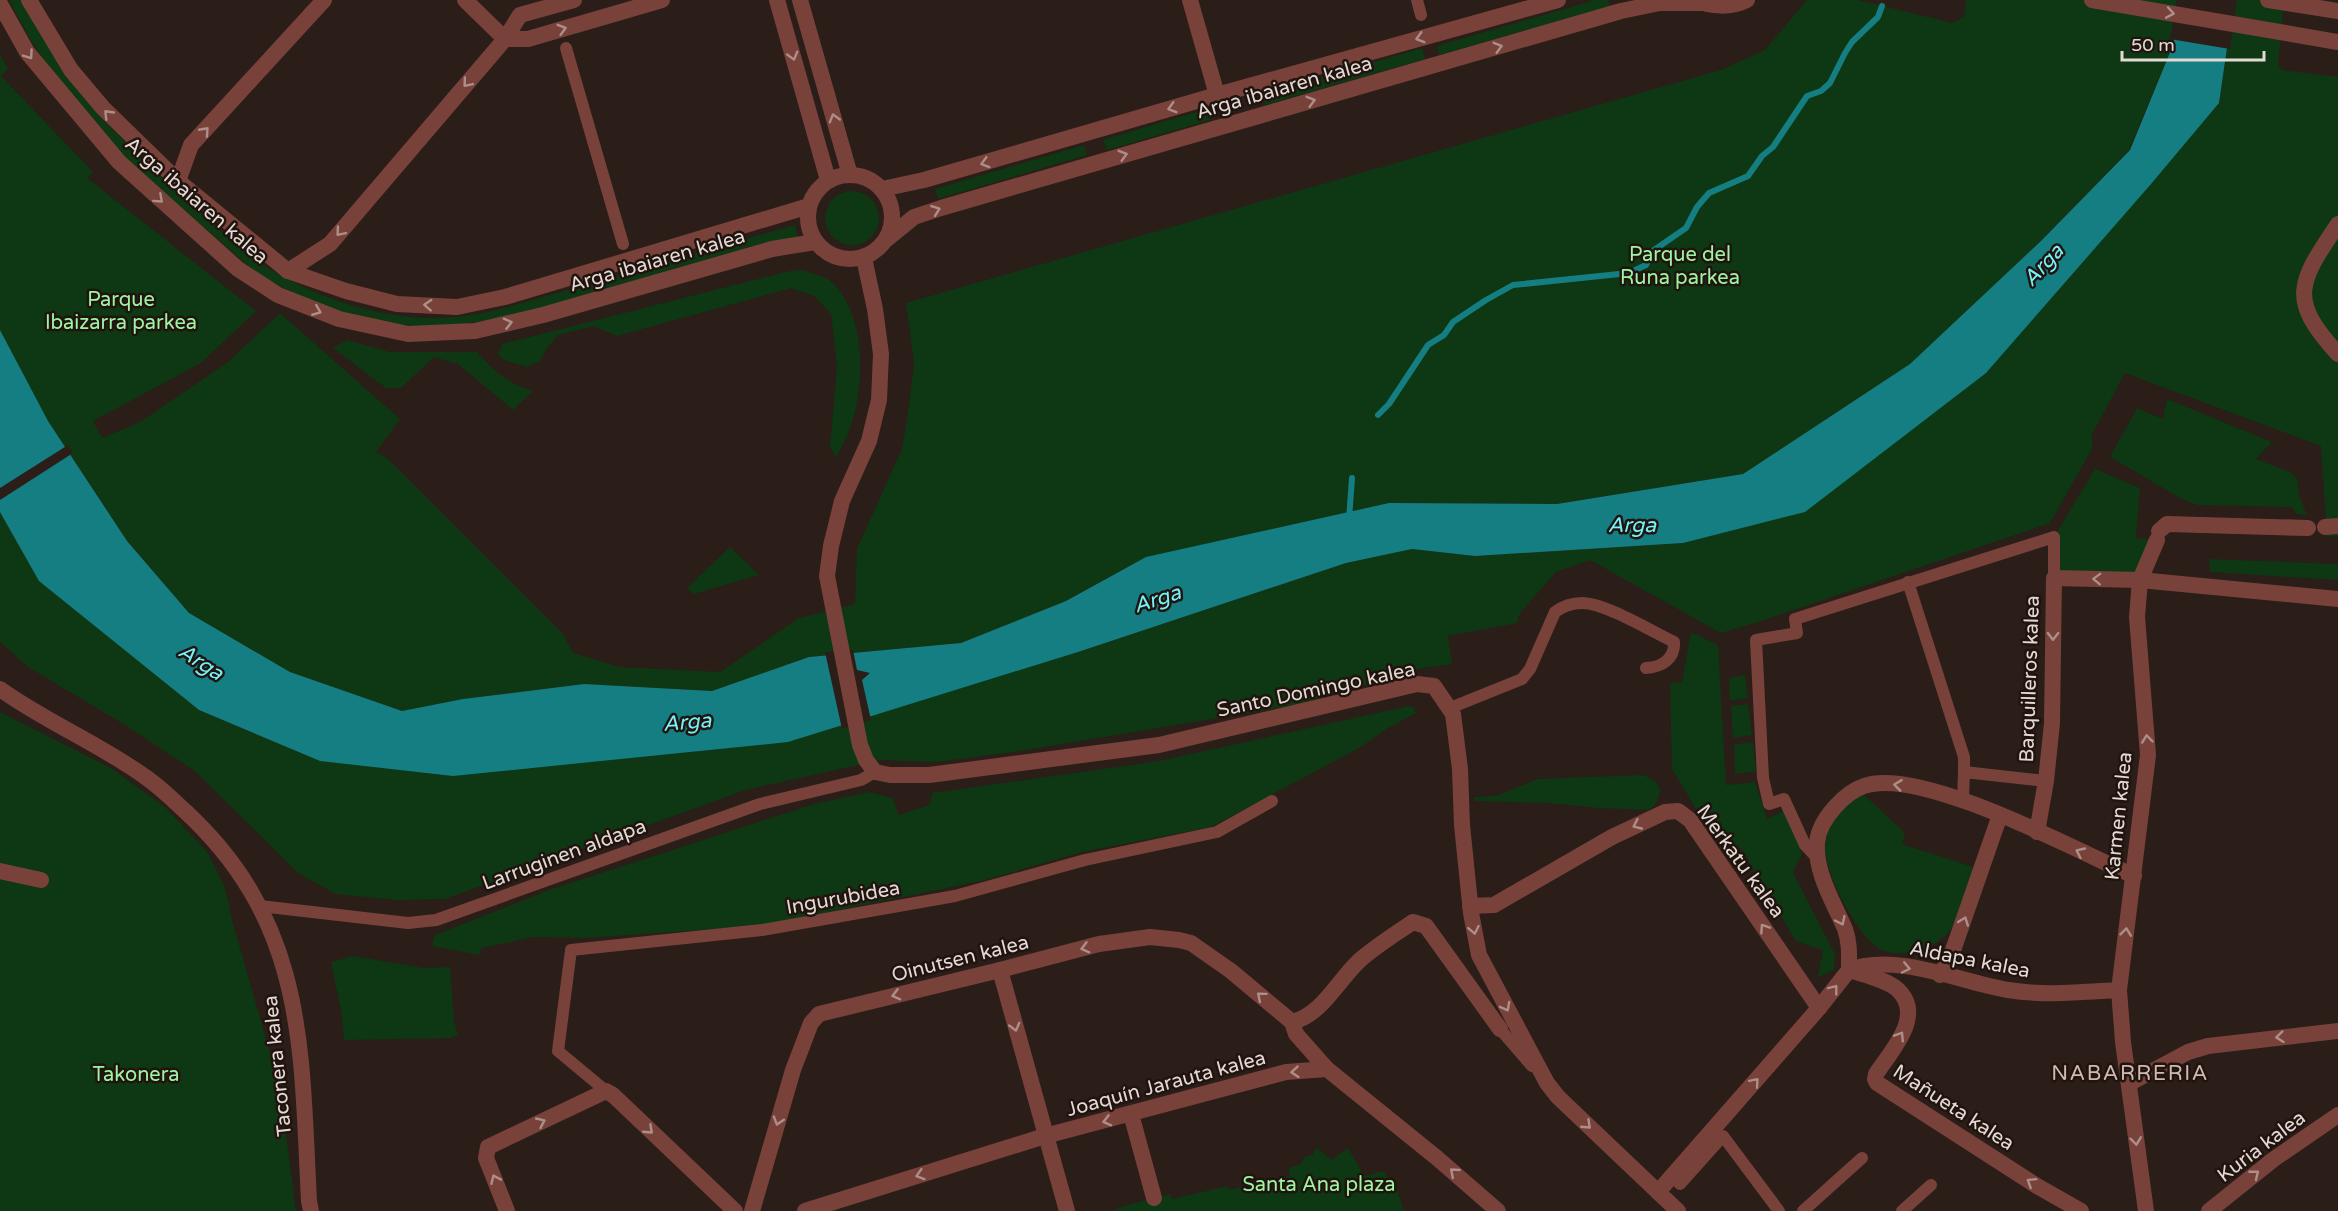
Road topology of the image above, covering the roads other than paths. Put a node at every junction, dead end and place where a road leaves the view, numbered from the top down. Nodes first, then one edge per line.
1 (29, 0) edge
2 (324, 0) edge
3 (465, 0) edge
4 (574, 0) edge
5 (662, 0) edge
6 (777, 0) edge
7 (800, 0) edge
8 (1190, 0) edge
9 (1417, 0) edge
10 (1558, 0) edge
11 (1747, 0) edge
12 (2092, 0) edge
13 (2268, 0) edge
14 (1698, 2) edge
15 (0, 4) edge
16 (2338, 11) edge
17 (1421, 15) dead end
18 (505, 39) junction
19 (2338, 42) edge
20 (566, 48) dead end
21 (1217, 95) junction
22 (850, 175) junction
23 (828, 180) junction
24 (178, 181) junction
25 (882, 189) junction
26 (809, 206) junction
27 (2338, 224) edge
28 (887, 239) junction
29 (815, 242) junction
30 (623, 244) dead end
31 (864, 258) junction
32 (288, 271) junction
33 (2338, 354) edge
34 (2307, 528) dead end
35 (2054, 578) junction
36 (2140, 580) junction
37 (1908, 582) junction
38 (2338, 599) edge
39 (1646, 668) dead end
40 (0, 689) edge
41 (1450, 708) junction
42 (867, 759) junction
43 (1964, 772) junction
44 (2046, 781) junction
45 (1779, 784) dead end
46 (1765, 786) junction
47 (1963, 800) junction
48 (1272, 801) dead end
49 (2000, 815) junction
50 (2037, 832) junction
51 (1818, 859) junction
52 (0, 871) edge
53 (2134, 876) junction
54 (41, 880) dead end
55 (260, 906) junction
56 (1470, 906) junction
57 (1000, 970) junction
58 (1849, 970) junction
59 (1941, 975) junction
60 (2119, 990) junction
61 (1819, 1008) junction
62 (1292, 1022) junction
63 (1500, 1029) joint
64 (2338, 1031) edge
65 (1327, 1069) junction
66 (1547, 1083) junction
67 (2130, 1083) junction
68 (606, 1091) junction
69 (1131, 1114) junction
70 (2336, 1121) edge
71 (1045, 1136) junction
72 (1862, 1158) dead end
73 (1672, 1176) junction
74 (1930, 1185) dead end
75 (1658, 1192) junction
76 (1154, 1198) dead end
77 (311, 1211) edge
78 (507, 1211) edge
79 (735, 1211) edge
80 (752, 1211) edge
81 (805, 1211) edge
82 (1067, 1211) edge
83 (1498, 1211) edge
84 (1678, 1211) edge
85 (1779, 1211) edge
86 (1803, 1211) edge
87 (1902, 1211) edge
88 (2081, 1211) edge
89 (2146, 1211) edge
90 (2209, 1211) edge

24 -> 1 street, Arga ibaiaren kalea
24 -> 2 street
3 - 18 street
4 - 18 street
18 -> 5 street
6 -> 23 street
22 -> 7 street
8 - 21 street
9 - 17 street
10 -> 21 street, Arga ibaiaren kalea
11 - 14 street, Arga ibaiaren kalea
12 -> 19 street
13 - 16 street
28 -> 14 street, Arga ibaiaren kalea
15 -> 29 street, Arga ibaiaren kalea
18 -> 32 street
20 - 30 street
21 -> 25 street, Arga ibaiaren kalea
22 - 23 street
22 - 25 street
23 - 26 street
24 - 32 street, Arga ibaiaren kalea
25 - 28 street
26 - 29 street
26 -> 32 street, Arga ibaiaren kalea
27 - 33 street
28 - 31 street
29 - 31 street
31 - 42 street
34 - 36 street, Karmen kalea
36 -> 35 street, Barquilleros kalea
35 - 37 street
35 -> 44 street, Barquilleros kalea
36 - 38 street, Barquilleros kalea
53 -> 36 street, Karmen kalea
37 - 43 street
37 - 46 street
39 - 41 street
40 - 55 street, Taconera kalea
41 - 42 street, Santo Domingo kalea
41 - 56 street, Santo Domingo kalea
42 - 55 street, Larruginen aldapa
43 - 44 street
43 - 47 street
44 - 50 street, Barquilleros kalea
45 - 46 street
46 - 51 street
47 - 49 street
47 -> 51 street
48 - 68 street, Ingurubidea
49 - 50 street
59 -> 49 street
53 -> 50 street
51 -> 58 street
52 - 54 street
60 -> 53 street, Karmen kalea
55 - 77 street, Taconera kalea
61 -> 56 street, Merkatu kalea
56 -> 66 street, Santo Domingo kalea
62 -> 57 street, Oinutsen kalea
57 -> 71 street
57 -> 80 street, Oinutsen kalea
58 -> 59 street, Aldapa kalea
61 -> 58 street
88 -> 58 street, Mañueta kalea
59 - 60 street, Aldapa kalea
60 - 67 street, Karmen kalea
73 -> 61 street
62 - 63 street, Santo Domingo kalea
62 - 65 street, Oinutsen kalea
63 - 66 street, Santo Domingo kalea
64 -> 67 street
65 -> 69 street, Joaquín Jarauta kalea
83 -> 65 street
66 -> 75 street, Santo Domingo kalea
67 -> 89 street, Karmen kalea
78 -> 68 street
68 -> 79 street
69 -> 71 street, Joaquín Jarauta kalea
69 - 76 street
90 -> 70 street, Kuria kalea
71 -> 81 street, Joaquín Jarauta kalea
71 - 82 street
72 - 86 street
73 - 75 street
73 - 85 street
74 - 87 street
75 - 84 street, Santo Domingo kalea

